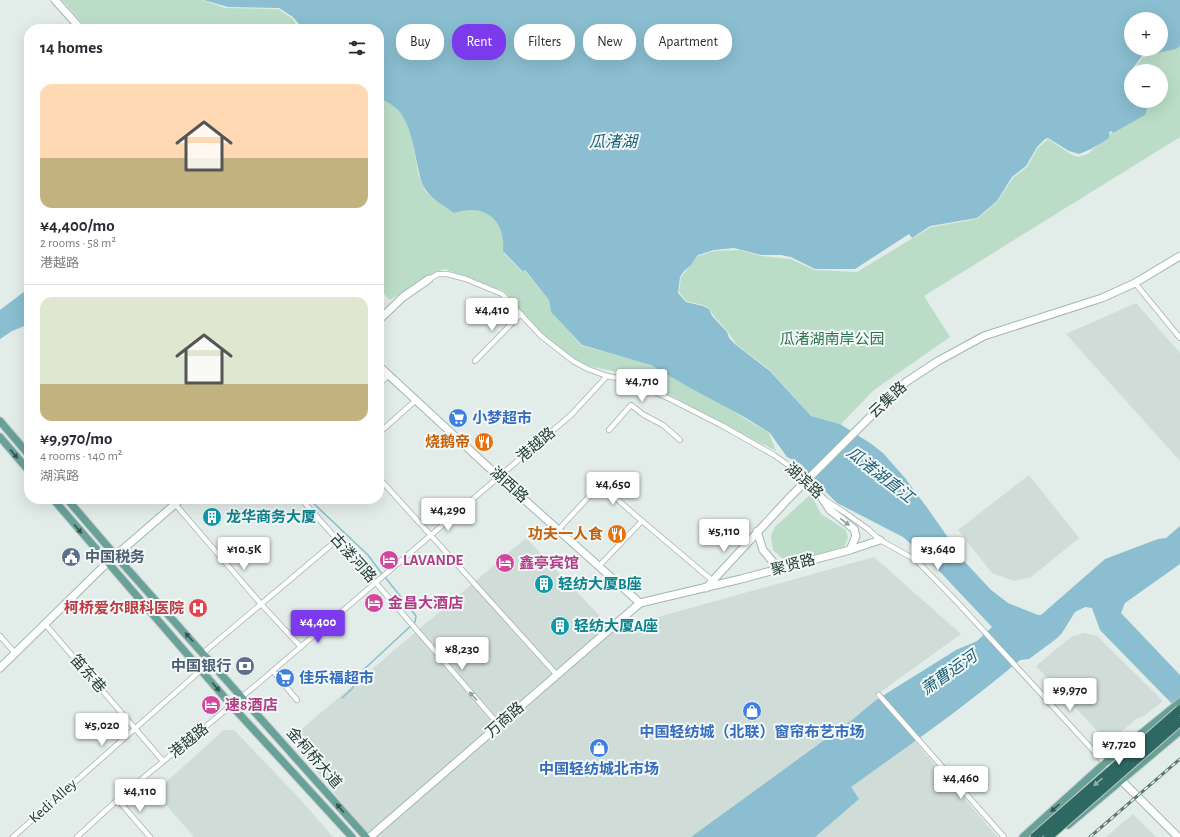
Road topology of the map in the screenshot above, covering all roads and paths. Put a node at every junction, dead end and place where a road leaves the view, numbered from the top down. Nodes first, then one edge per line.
1 (55, 0) edge
2 (77, 24) edge
3 (1180, 256) edge
4 (429, 279) joint
5 (1135, 283) junction
6 (521, 314) junction
7 (384, 315) edge
8 (1180, 338) edge
9 (475, 361) dead end
10 (384, 370) edge
11 (389, 375) junction
12 (607, 376) junction
13 (384, 380) edge
14 (416, 400) junction
15 (0, 421) edge
16 (384, 429) edge
17 (608, 430) dead end
18 (0, 437) edge
19 (680, 440) dead end
20 (24, 449) edge
21 (24, 465) edge
22 (499, 477) junction
23 (595, 480) dead end
24 (384, 484) edge
25 (595, 490) dead end
26 (822, 498) junction
27 (57, 504) edge
28 (71, 504) edge
29 (176, 504) edge
30 (180, 504) edge
31 (307, 504) edge
32 (642, 521) junction
33 (558, 530) junction
34 (757, 531) junction
35 (431, 536) junction
36 (337, 540) junction
37 (880, 540) junction
38 (850, 550) junction
39 (115, 555) junction
40 (107, 563) junction
41 (599, 566) junction
42 (779, 569) junction
43 (712, 581) junction
44 (376, 583) junction
45 (706, 588) junction
46 (640, 603) junction
47 (262, 604) junction
48 (45, 624) junction
49 (0, 636) edge
50 (301, 647) junction
51 (15, 653) junction
52 (203, 653) junction
53 (0, 668) edge
54 (201, 670) junction
55 (273, 672) junction
56 (557, 675) junction
57 (879, 695) dead end
58 (242, 697) junction
59 (297, 700) dead end
60 (1180, 702) edge
61 (232, 706) junction
62 (1180, 710) edge
63 (1180, 721) edge
64 (499, 726) junction
65 (135, 729) junction
66 (1180, 731) edge
67 (163, 762) junction
68 (1105, 763) junction
69 (1121, 780) junction
70 (118, 800) junction
71 (13, 837) edge
72 (77, 837) edge
73 (150, 837) edge
74 (352, 837) edge
75 (366, 837) edge
76 (370, 837) edge
77 (1004, 837) edge
78 (1023, 837) edge
79 (1035, 837) edge
80 (1048, 837) edge
81 (1054, 837) edge
82 (1178, 837) edge

1 - 2 street
3 - 5 street, 云集路
4 - 6 street, 湖滨路
4 - 7 street
5 - 8 street
5 - 34 street, 云集路, bridge
6 - 9 street
6 - 12 street, 湖滨路
10 - 11 street, 湖西路
11 - 13 street
11 - 14 street, 湖西路
12 - 22 street, 港越路
12 - 26 street, 湖滨路
14 - 16 street
14 - 22 street, 湖西路
15 - 20 main road
17 - 19 street
18 -> 21 main road
22 - 33 street, 湖西路
22 - 35 street, 港越路
23 - 32 street
24 - 35 street
25 - 33 street
26 - 37 street, 湖滨路
26 -> 38 street
27 -> 40 main road, 金柯桥大道
28 - 39 main road, 金柯桥大道
29 - 39 street
30 - 47 street
31 - 36 street, 古溇河路
32 - 41 street
32 - 43 street
33 - 41 street, 湖西路
34 - 42 street
34 - 43 street, 云集路
35 - 44 street, 港越路
35 - 56 street
36 - 44 street, 古溇河路
36 - 47 street
37 - 38 street, 聚贤路
37 - 68 street, 湖滨路
38 - 42 street, 聚贤路
39 - 40 street
52 -> 39 main road, 金柯桥大道
40 - 48 street
40 - 54 main road, 金柯桥大道
41 - 46 street, 湖西路
42 - 45 street, 聚贤路
43 - 45 street, 云集路
44 - 50 street, 港越路
64 -> 44 street, 古溇河路
45 - 46 street
46 - 56 street, 万商路
47 - 50 street
47 - 52 street
48 - 51 street
48 - 65 street, 笛东巷
49 - 51 street
50 - 55 street, 港越路
51 - 53 street
52 - 58 main road, 金柯桥大道
54 -> 61 main road, 金柯桥大道
54 - 65 street, Kedi Alley
55 - 58 street, 港越路
55 - 59 street
56 - 64 street, 万商路
57 - 77 street
58 - 61 street, 港越路
75 -> 58 main road, 金柯桥大道
60 - 68 main road
61 - 67 street, 港越路
61 - 74 main road, 金柯桥大道
62 -> 79 highway, bridge
63 - 80 highway, bridge
64 - 76 street, 万商路
65 - 67 street, 笛东巷
65 - 71 street, Kedi Alley
66 - 69 main road
67 - 70 street, 港越路
68 - 69 street, 湖滨路
68 -> 78 main road
69 - 81 main road
69 - 82 street
70 - 72 street, 港越路
70 - 73 street

